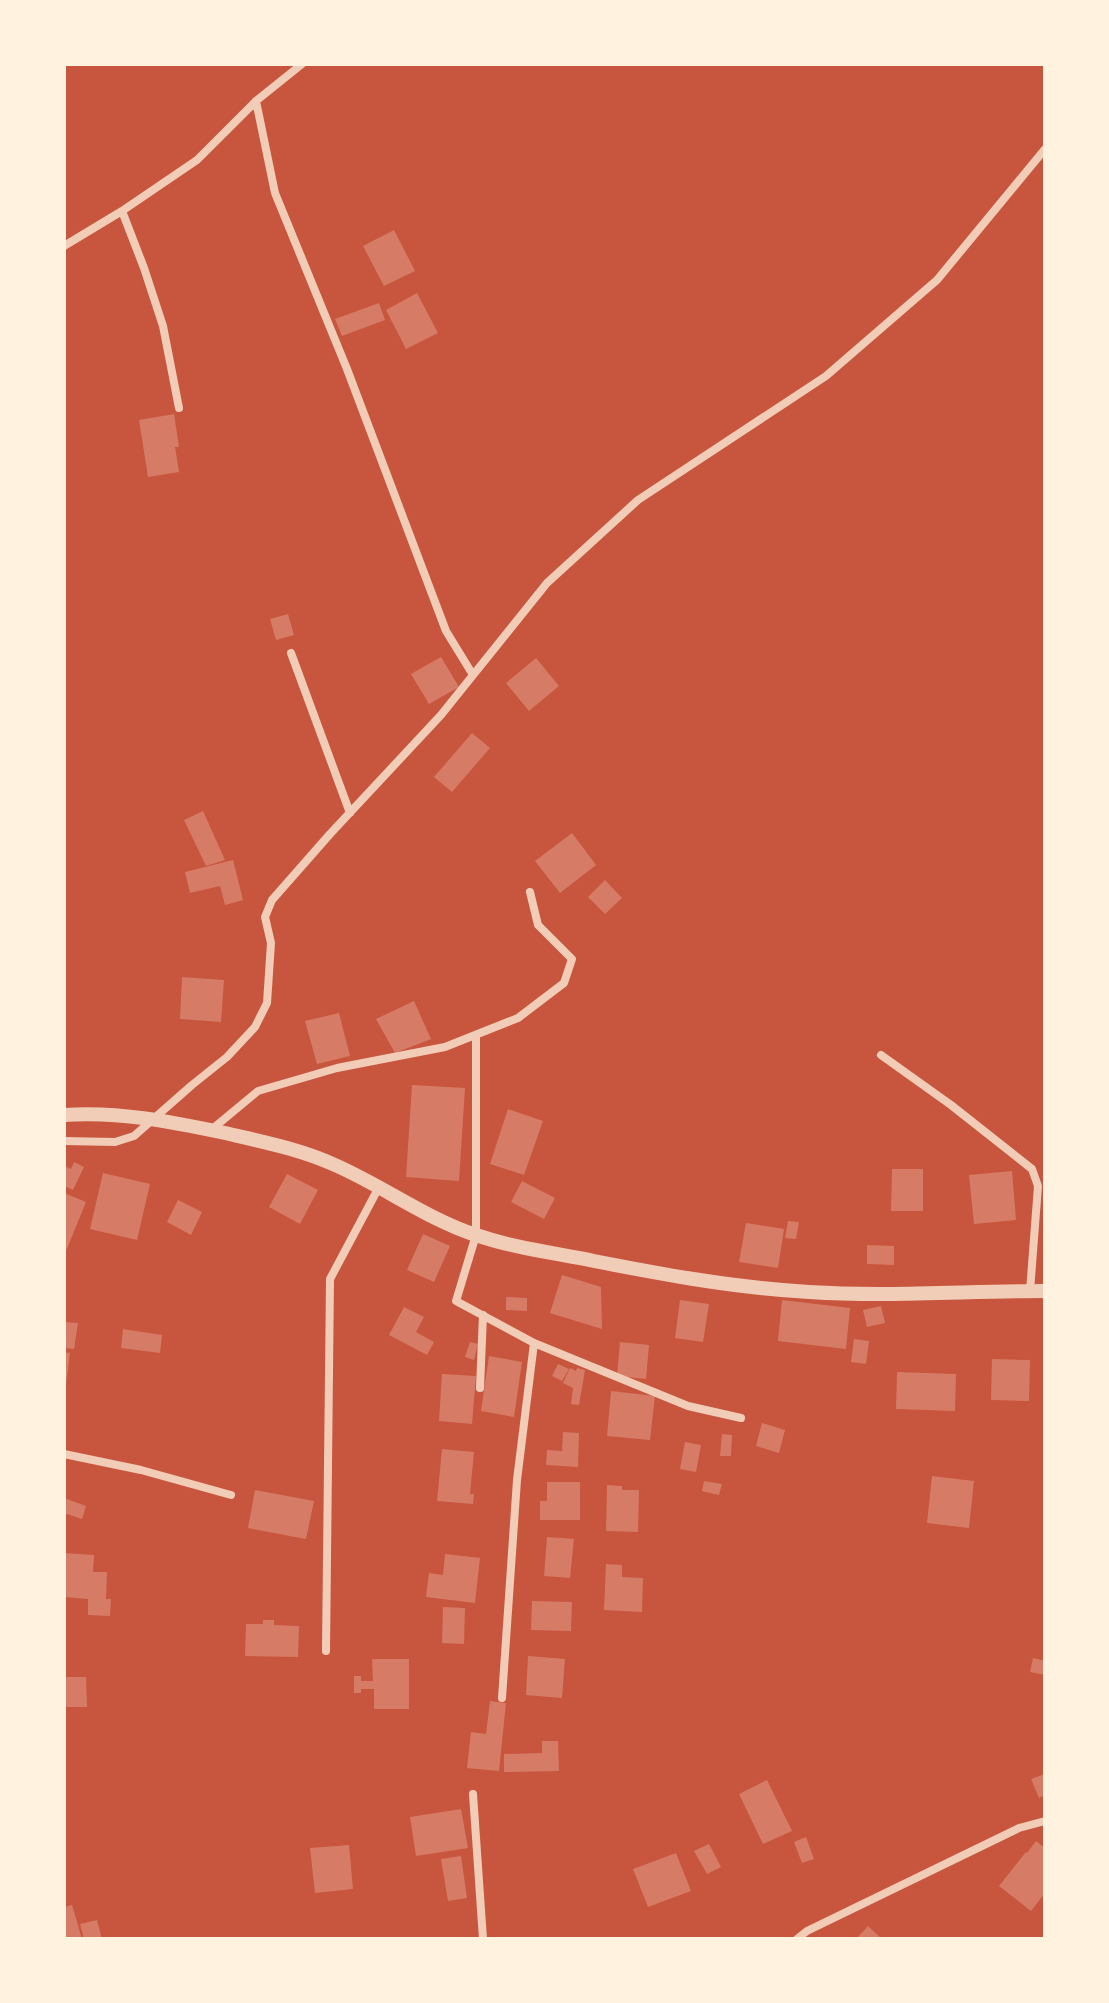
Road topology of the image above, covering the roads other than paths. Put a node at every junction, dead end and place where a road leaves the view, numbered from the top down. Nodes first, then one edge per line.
1 (302, 64) edge
2 (256, 101) junction
3 (1045, 149) edge
4 (122, 211) junction
5 (64, 246) edge
6 (179, 408) dead end
7 (291, 653) dead end
8 (473, 675) junction
9 (350, 813) junction
10 (530, 892) dead end
11 (476, 1035) junction
12 (881, 1055) dead end
13 (64, 1115) edge
14 (154, 1119) junction
15 (211, 1130) junction
16 (64, 1141) edge
17 (379, 1187) junction
18 (476, 1235) junction
19 (1038, 1291) edge
20 (483, 1315) junction
21 (534, 1343) junction
22 (480, 1388) dead end
23 (741, 1418) dead end
24 (64, 1454) edge
25 (231, 1495) dead end
26 (326, 1651) dead end
27 (502, 1698) dead end
28 (473, 1794) dead end
29 (1045, 1821) edge
30 (483, 1939) edge
31 (797, 1939) edge

1 - 2 street
2 - 4 street
2 - 8 street
3 - 8 street
4 - 5 street
4 - 6 street
7 - 9 street
8 - 9 street
9 - 14 street
10 - 11 street
11 - 15 street
11 - 18 street
12 - 19 street
13 - 14 street
14 - 15 street
14 - 16 street
15 - 17 street
17 - 18 street
17 - 26 street
18 - 19 street
18 - 20 street
20 - 21 street
20 - 22 street
21 - 23 street
21 - 27 street
24 - 25 street
28 - 30 street
29 - 31 street

